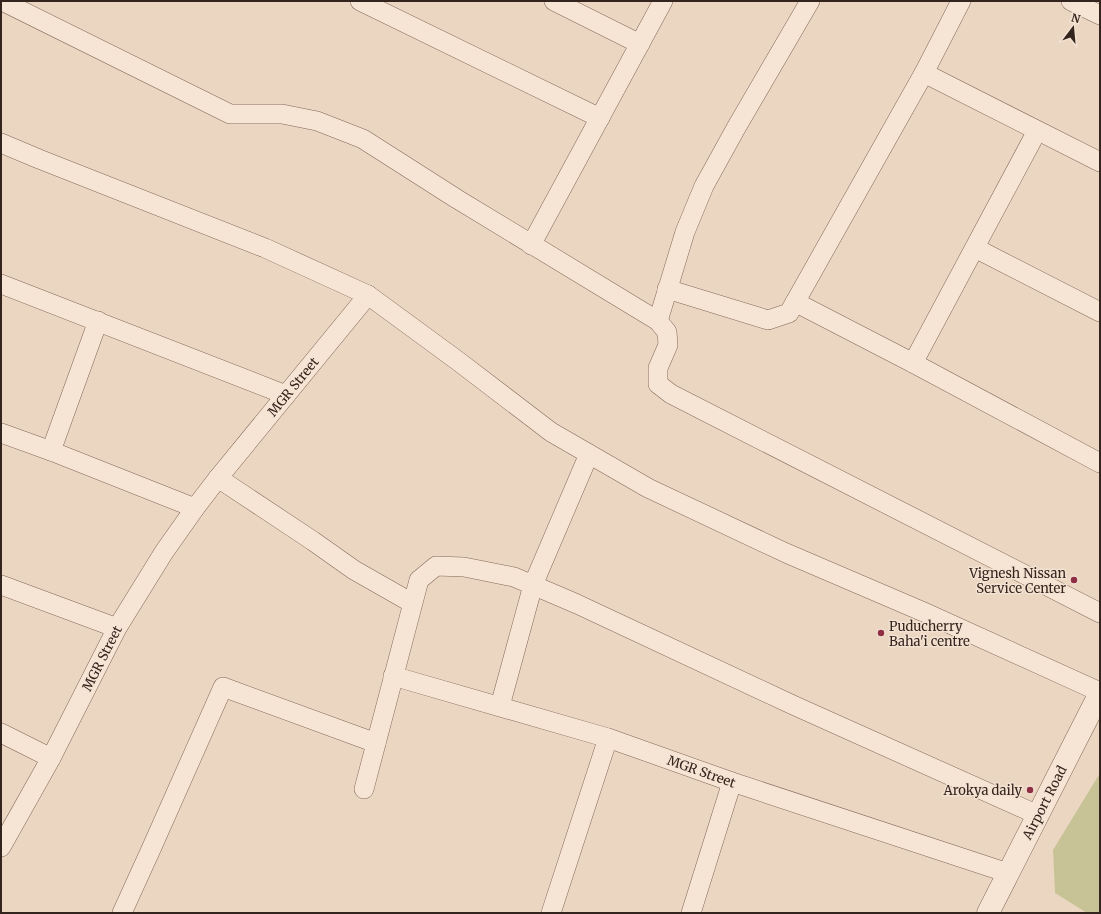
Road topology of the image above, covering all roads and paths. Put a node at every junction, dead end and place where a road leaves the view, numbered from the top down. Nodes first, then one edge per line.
1 (2, 1) edge
2 (360, 1) edge
3 (554, 1) edge
4 (663, 1) edge
5 (810, 1) edge
6 (961, 1) edge
7 (1071, 1) edge
8 (1100, 15) edge
9 (640, 44) junction
10 (924, 73) junction
11 (600, 118) junction
12 (1037, 131) junction
13 (1, 143) edge
14 (1100, 162) edge
15 (531, 245) junction
16 (975, 248) junction
17 (1, 284) edge
18 (667, 289) junction
19 (368, 295) junction
20 (795, 302) junction
21 (1100, 312) edge
22 (98, 321) junction
23 (658, 321) junction
24 (914, 363) junction
25 (286, 395) junction
26 (1, 433) edge
27 (51, 450) junction
28 (589, 454) junction
29 (1100, 463) edge
30 (218, 478) junction
31 (195, 508) junction
32 (1, 585) edge
33 (533, 585) junction
34 (412, 603) junction
35 (1100, 613) edge
36 (117, 628) junction
37 (393, 676) junction
38 (1100, 692) edge
39 (500, 706) junction
40 (1, 733) edge
41 (608, 738) junction
42 (376, 743) junction
43 (51, 758) junction
44 (732, 782) junction
45 (364, 789) dead end
46 (1038, 815) junction
47 (1, 847) edge
48 (1008, 873) junction
49 (122, 913) edge
50 (551, 913) edge
51 (692, 913) edge
52 (988, 913) edge

1 - 15 street
2 - 11 street
3 - 9 street
4 - 9 street
5 - 18 street
6 - 10 street
7 - 8 street
9 - 11 street
10 - 12 street
10 - 20 street
11 - 15 street
12 - 14 street
12 - 16 street
13 - 19 street
15 - 23 street
16 - 21 street
16 - 24 street
17 - 22 street
18 - 20 street
18 - 23 street
19 - 25 street, MGR Street
19 - 28 street
20 - 24 street
22 - 25 street
22 - 27 street
23 - 35 street
24 - 29 street
25 - 30 street, MGR Street
26 - 27 street
27 - 31 street
28 - 33 street
28 - 38 street
30 - 31 street, MGR Street
30 - 34 street
31 - 36 street, MGR Street
32 - 36 street
33 - 34 street
33 - 39 street
33 - 46 street
34 - 37 street
36 - 43 street, MGR Street
37 - 39 street, MGR Street
37 - 42 street
38 - 46 street, Airport Road
39 - 41 street, MGR Street
40 - 43 street
41 - 44 street, MGR Street
41 - 50 street
42 - 45 street
42 - 49 street
43 - 47 street, MGR Street
44 - 48 street, MGR Street
44 - 51 street
46 - 48 street, Airport Road
48 - 52 street, Airport Road

